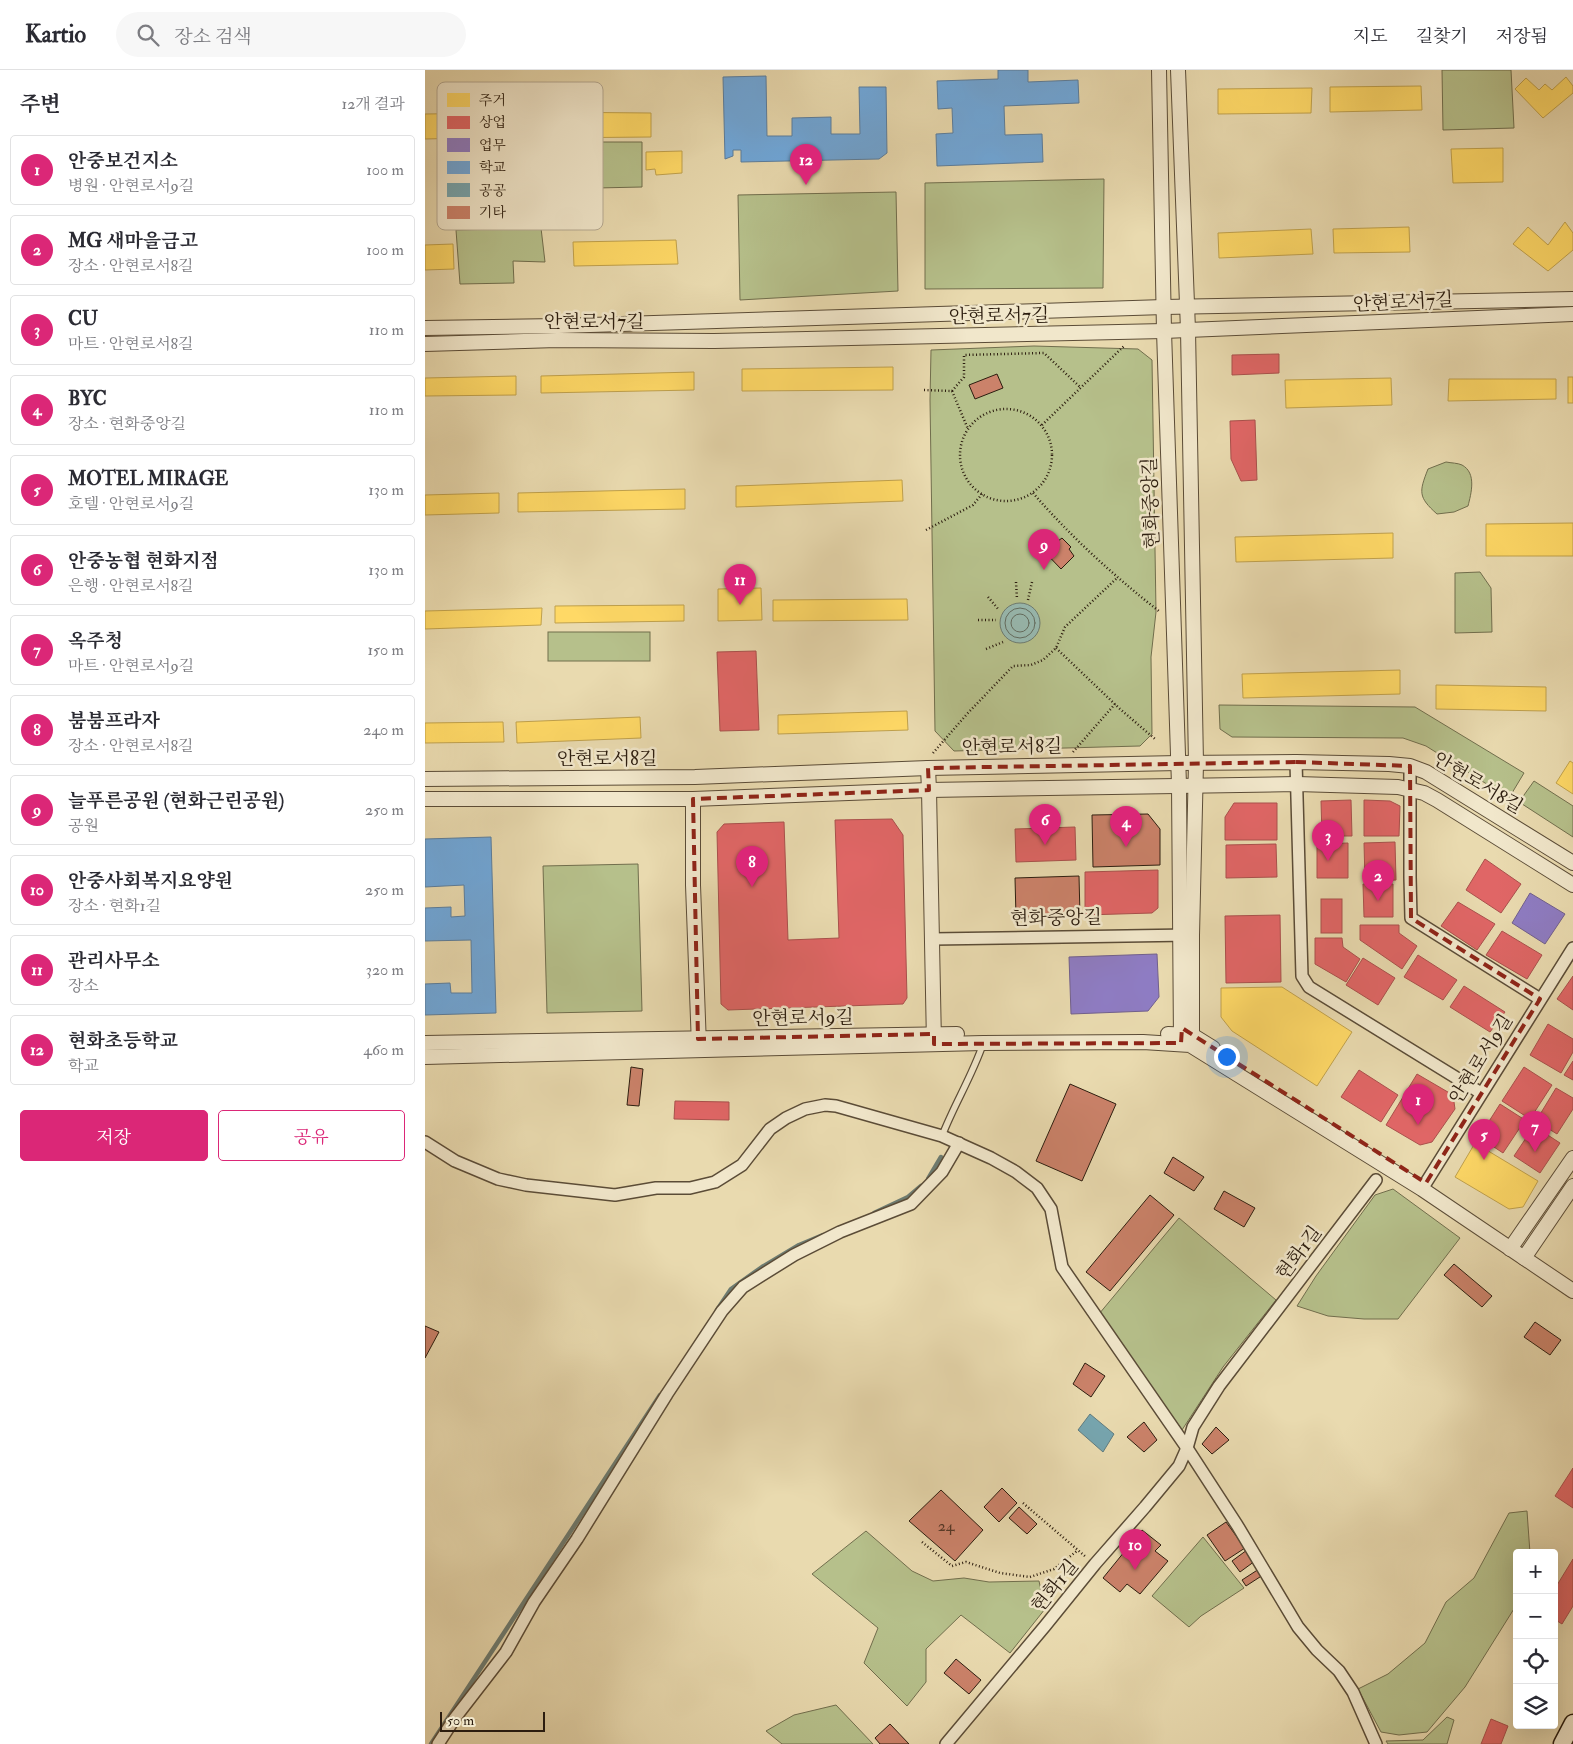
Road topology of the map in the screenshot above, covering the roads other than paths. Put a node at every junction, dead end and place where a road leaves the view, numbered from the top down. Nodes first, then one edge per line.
1 (1159, 70) edge
2 (1178, 70) edge
3 (1573, 299) edge
4 (1164, 307) junction
5 (1187, 307) junction
6 (1573, 314) edge
7 (425, 328) edge
8 (1188, 330) junction
9 (1164, 331) junction
10 (558, 333) junction
11 (425, 344) edge
12 (1296, 762) junction
13 (928, 763) junction
14 (1179, 763) junction
15 (1196, 763) junction
16 (1410, 766) junction
17 (425, 779) edge
18 (1297, 784) junction
19 (1179, 785) junction
20 (1196, 785) junction
21 (1410, 789) junction
22 (929, 790) junction
23 (693, 799) junction
24 (425, 800) edge
25 (1573, 863) edge
26 (1573, 885) edge
27 (1186, 935) junction
28 (933, 939) junction
29 (1573, 948) edge
30 (1540, 999) junction
31 (934, 1039) junction
32 (1186, 1039) junction
33 (425, 1043) edge
34 (983, 1043) junction
35 (698, 1044) junction
36 (425, 1057) edge
37 (1481, 1093) junction
38 (942, 1136) junction
39 (425, 1142) edge
40 (959, 1143) junction
41 (1573, 1158) edge
42 (1376, 1180) dead end
43 (1424, 1186) junction
44 (1573, 1186) edge
45 (1513, 1246) junction
46 (1526, 1254) junction
47 (1573, 1281) edge
48 (1573, 1291) edge
49 (1187, 1448) junction
50 (1573, 1723) edge
51 (438, 1744) edge
52 (946, 1744) edge
53 (1376, 1744) edge
54 (1562, 1744) edge

1 - 4 street, 현화중앙길
2 - 5 street
3 - 5 street, 안현로서7길
4 - 5 street, 안현로서7길
4 - 9 street, 현화중앙길
4 - 10 street, 안현로서7길
5 - 8 street
6 - 8 street, 안현로서7길
7 - 10 street, 안현로서7길
8 - 9 street, 안현로서7길
8 - 15 street
9 - 10 street, 안현로서7길
9 - 14 street, 현화중앙길
10 - 11 street, 안현로서7길
12 - 15 street, 안현로서8길
12 - 16 street, 안현로서8길
12 - 18 street
13 - 14 street, 안현로서8길
13 - 17 street, 안현로서8길
13 - 22 street
14 - 15 street, 안현로서8길
14 - 19 street, 현화중앙길
15 - 20 street
16 - 21 street
16 - 25 street, 안현로서8길
18 - 20 street, 안현로서8길
18 - 21 street, 안현로서8길
18 - 37 street
19 - 20 street, 안현로서8길
19 - 22 street, 안현로서8길
19 - 27 street, 현화중앙길
20 - 27 street
21 - 26 street, 안현로서8길
21 - 30 street
22 - 23 street, 안현로서8길
22 - 28 street
23 - 24 street, 안현로서8길
23 - 35 street
27 - 28 street, 현화중앙길
27 - 32 street
28 - 31 street
29 - 30 street, 안현로서9길
30 - 37 street, 안현로서9길
31 - 32 street, 안현로서9길
31 - 34 street, 안현로서9길
31 - 35 street, 안현로서9길
32 - 34 street, 안현로서9길
32 - 43 street
33 - 35 street, 안현로서9길
34 - 38 lane
35 - 36 street, 안현로서9길
37 - 43 street, 안현로서9길
38 - 39 street
38 - 40 street
40 - 49 street
40 - 51 street
41 - 45 street
42 - 49 street, 현화1길
43 - 45 street
44 - 46 street
45 - 46 street
46 - 47 street
46 - 48 street
49 - 52 street, 현화1길
49 - 53 street
50 - 54 main road

